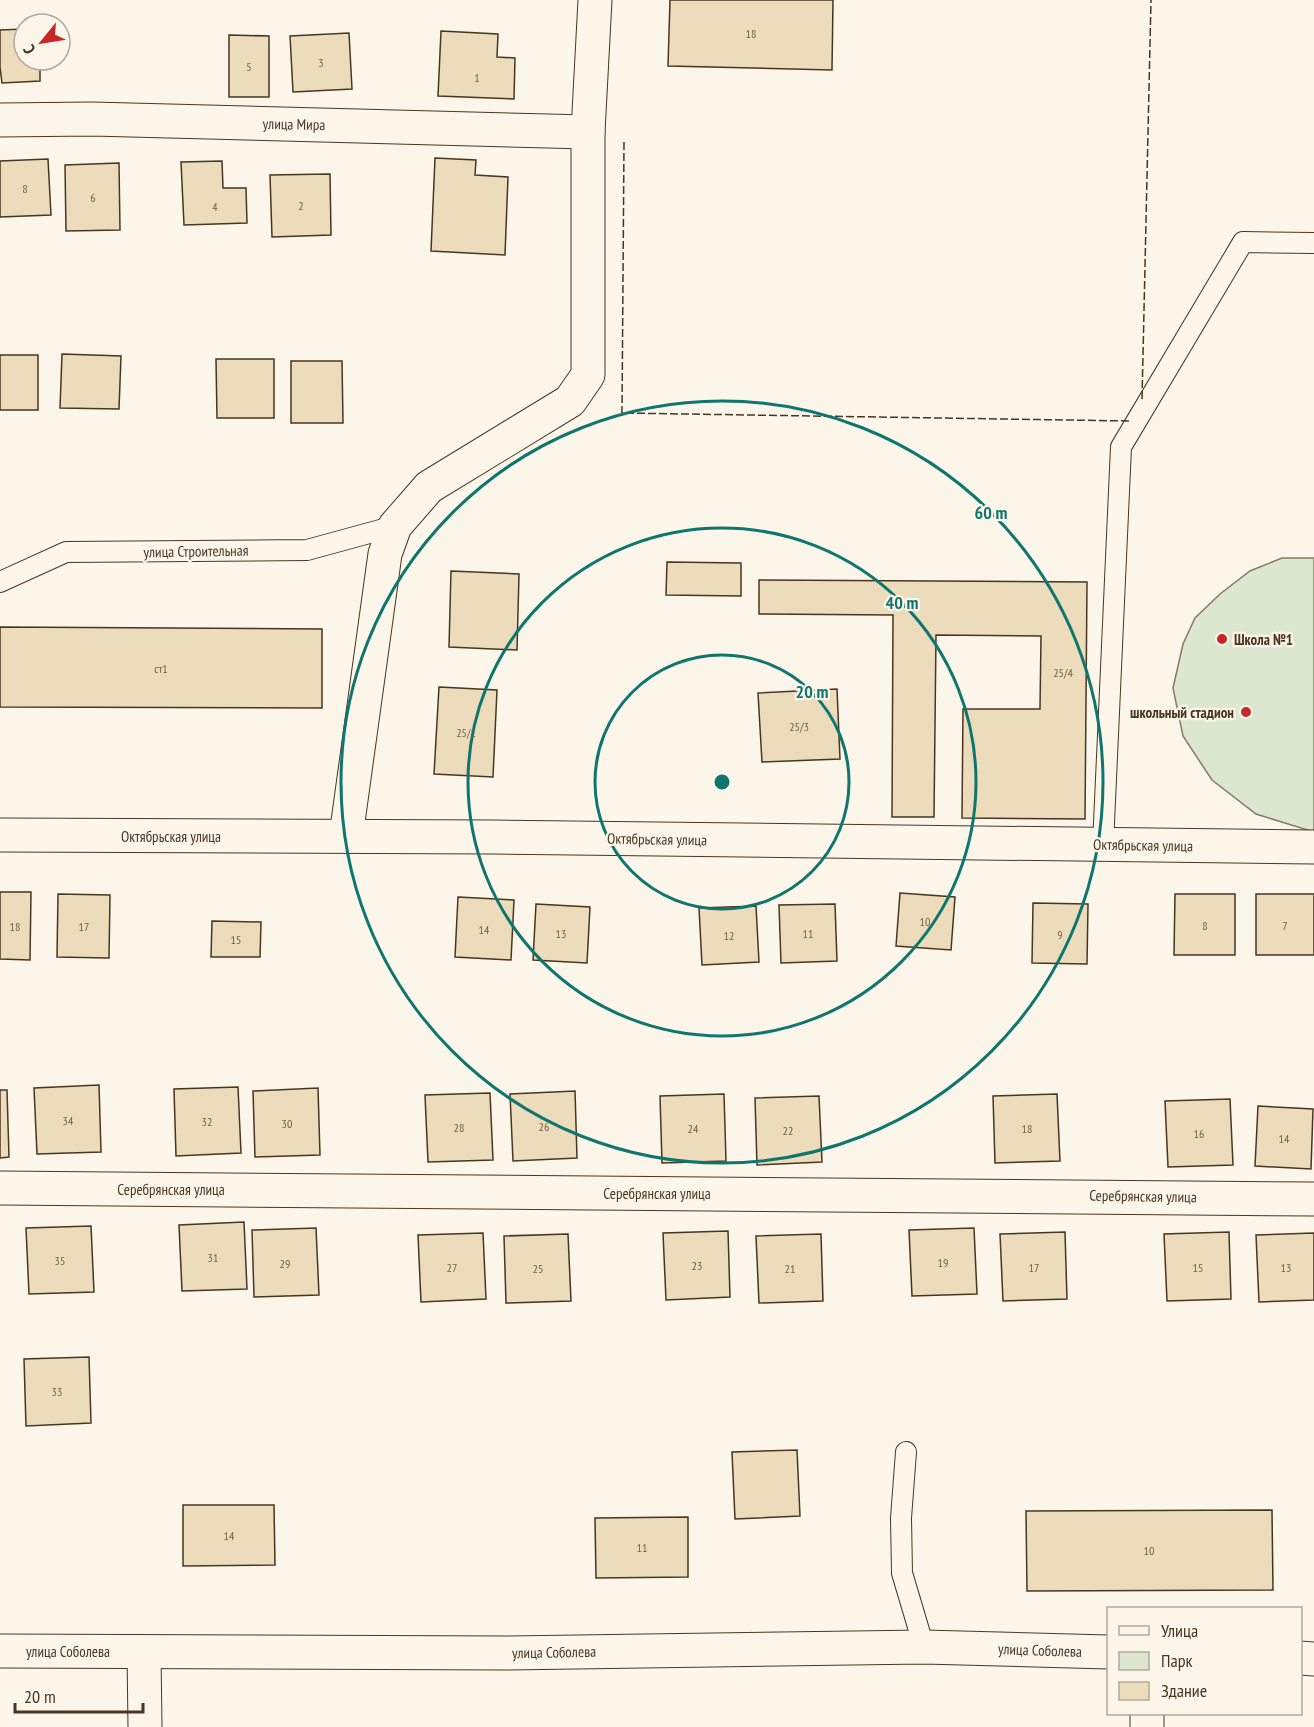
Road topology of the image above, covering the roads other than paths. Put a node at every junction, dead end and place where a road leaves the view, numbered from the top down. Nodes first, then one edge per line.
1 (595, 0) edge
2 (0, 120) edge
3 (588, 132) junction
4 (1314, 243) edge
5 (395, 526) junction
6 (0, 582) edge
7 (0, 835) edge
8 (346, 836) junction
9 (1103, 844) junction
10 (1314, 847) edge
11 (0, 1188) edge
12 (1314, 1199) edge
13 (906, 1452) dead end
14 (924, 1647) junction
15 (0, 1651) edge
16 (144, 1652) junction
17 (1107, 1652) edge
18 (145, 1727) edge

1 - 3 street
2 - 3 street, улица Мира
3 - 5 street
4 - 9 lane
5 - 6 lane, улица Строительная
5 - 8 street
7 - 8 street, Октябрьская улица
8 - 9 street, Октябрьская улица
9 - 10 street, Октябрьская улица
11 - 12 street, Серебрянская улица
13 - 14 lane
14 - 16 street, улица Соболева
14 - 17 street, улица Соболева
15 - 16 street, улица Соболева
16 - 18 street

